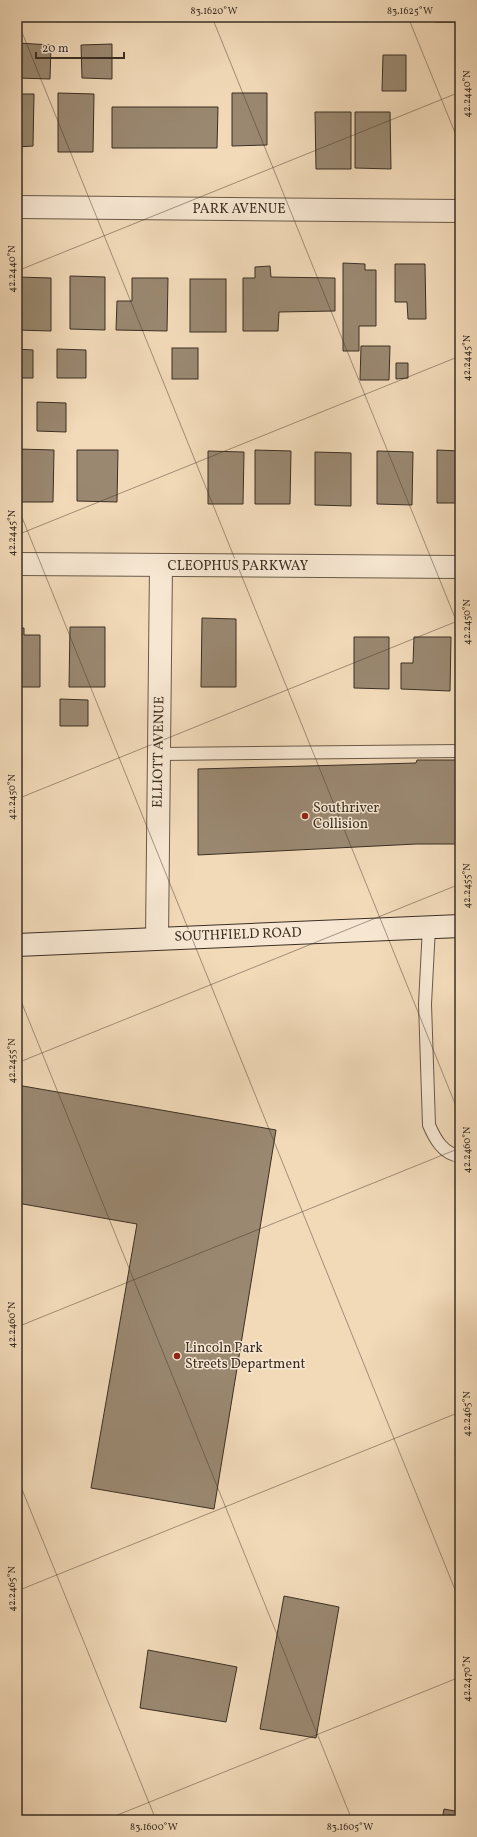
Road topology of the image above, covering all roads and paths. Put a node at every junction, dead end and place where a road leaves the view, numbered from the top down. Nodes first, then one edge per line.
1 (17, 207) edge
2 (460, 211) edge
3 (17, 564) edge
4 (161, 566) junction
5 (460, 567) edge
6 (460, 751) edge
7 (159, 754) junction
8 (460, 926) edge
9 (429, 927) junction
10 (157, 938) junction
11 (17, 945) edge
12 (460, 1156) edge

1 - 2 street, PARK AVENUE
3 - 4 street, CLEOPHUS PARKWAY
4 - 5 street, CLEOPHUS PARKWAY
4 - 7 street, ELLIOTT AVENUE
6 - 7 lane
7 - 10 street, ELLIOTT AVENUE
8 - 9 street, SOUTHFIELD ROAD
9 - 10 street, SOUTHFIELD ROAD
9 - 12 lane
10 - 11 street, SOUTHFIELD ROAD

